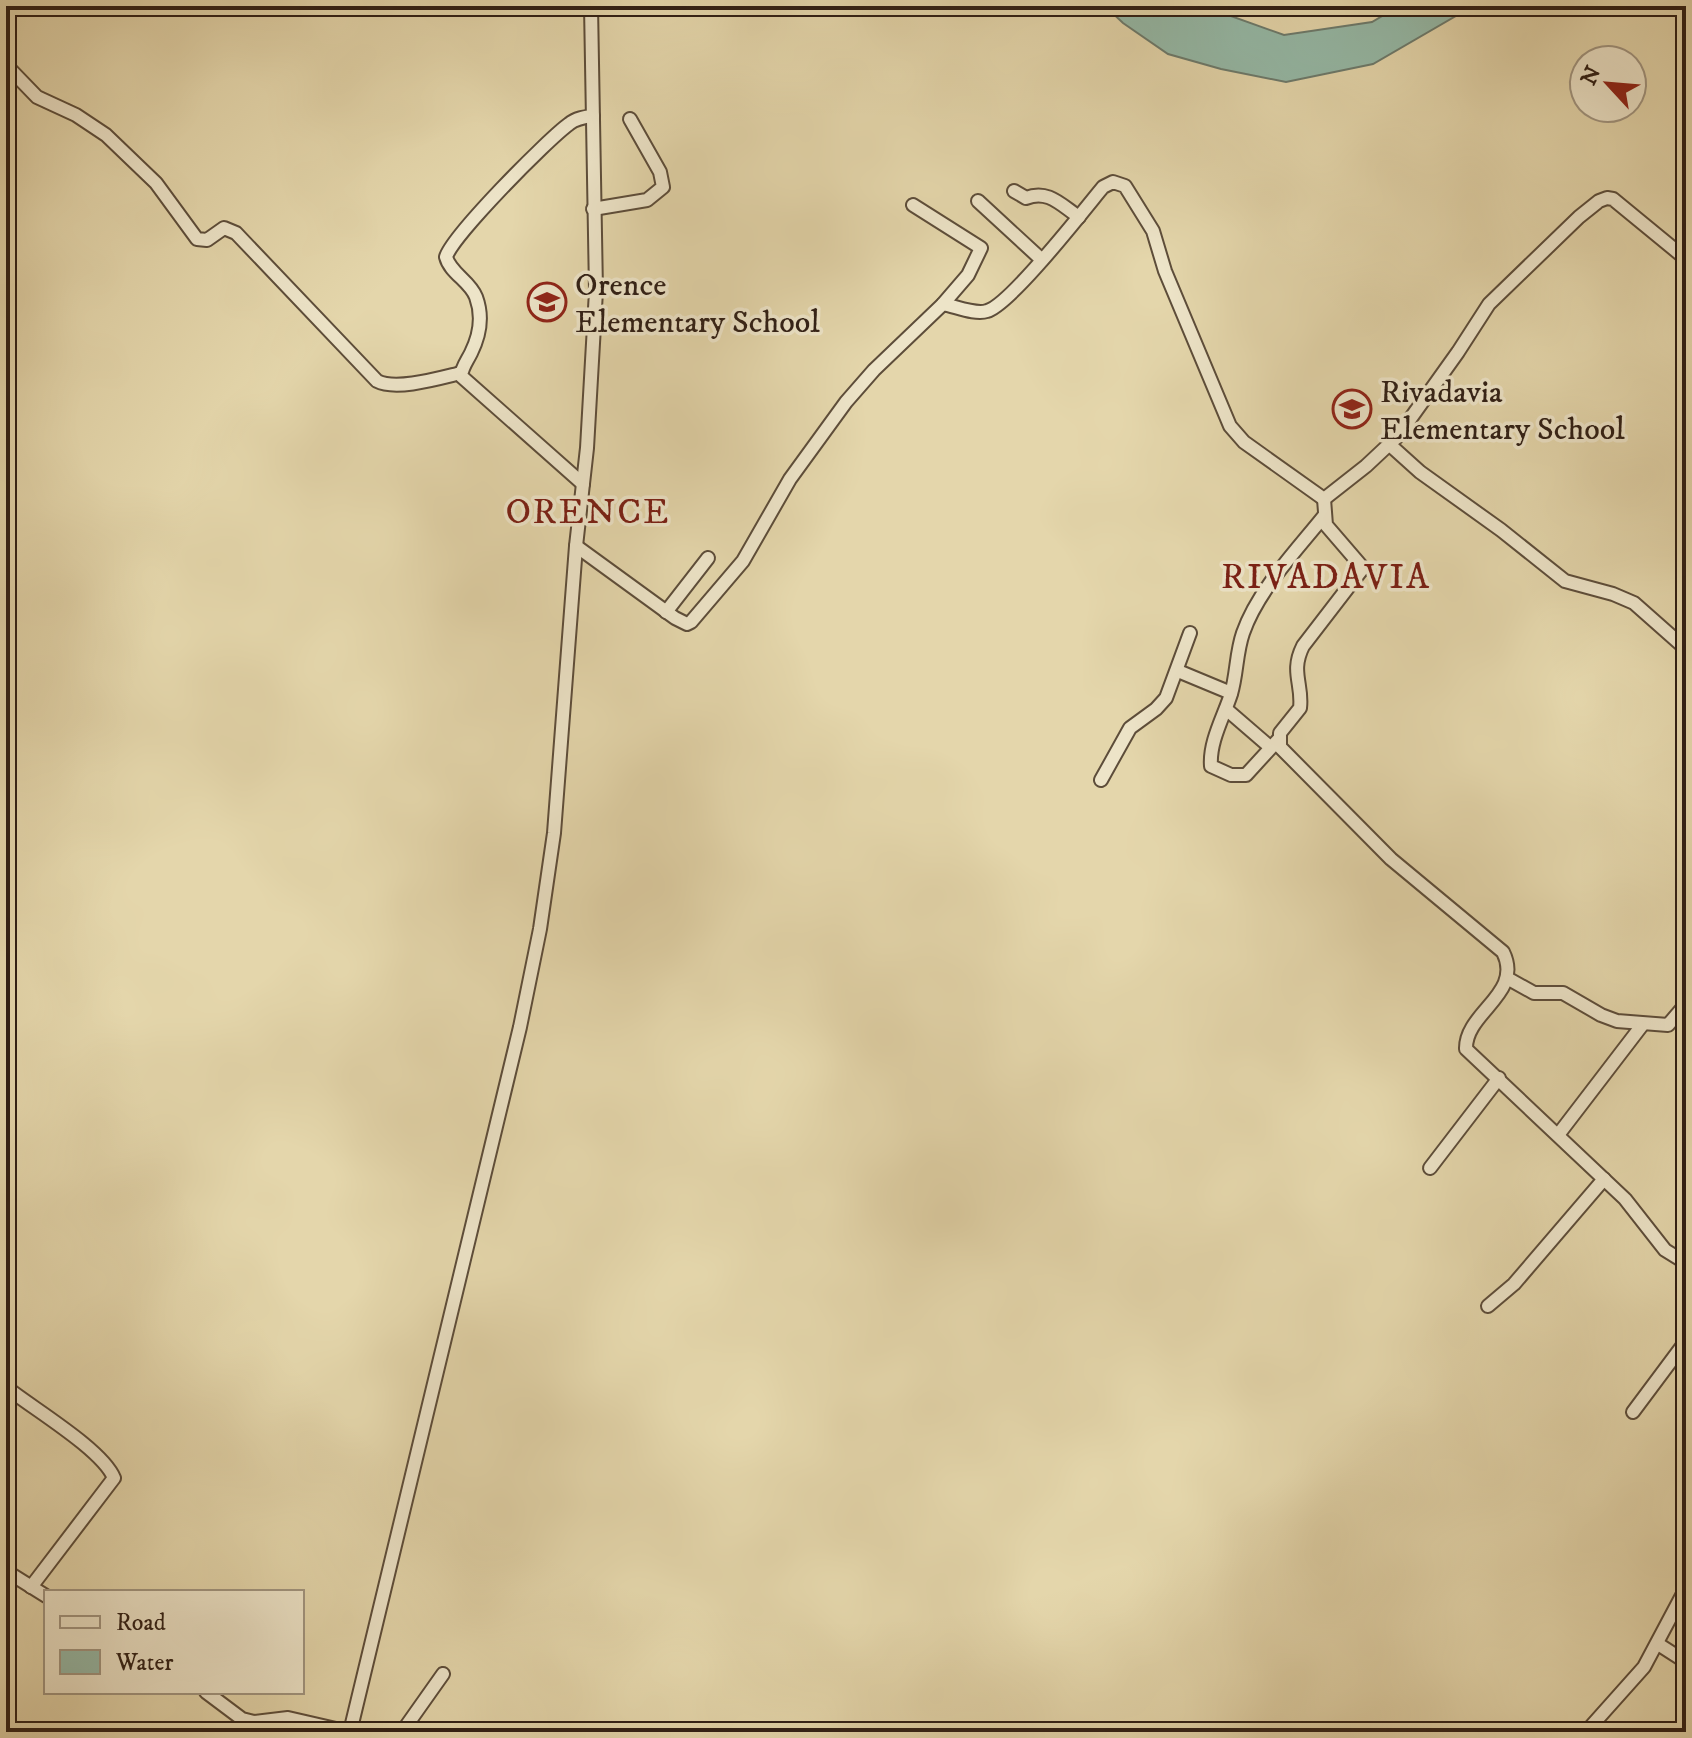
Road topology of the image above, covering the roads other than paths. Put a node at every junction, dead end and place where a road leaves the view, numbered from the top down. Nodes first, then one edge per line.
1 (591, 6) edge
2 (6, 65) edge
3 (593, 116) junction
4 (630, 119) dead end
5 (1014, 191) dead end
6 (978, 201) dead end
7 (913, 205) dead end
8 (593, 209) junction
9 (1079, 217) junction
10 (1686, 259) edge
11 (1042, 260) junction
12 (943, 304) junction
13 (461, 373) junction
14 (1390, 445) junction
15 (583, 484) junction
16 (1324, 499) junction
17 (1324, 516) junction
18 (576, 546) junction
19 (708, 558) dead end
20 (666, 612) junction
21 (1190, 633) dead end
22 (1686, 649) edge
23 (1178, 671) junction
24 (1231, 693) junction
25 (1226, 709) junction
26 (1274, 744) junction
27 (1101, 780) dead end
28 (1507, 978) junction
29 (1686, 1004) edge
30 (1643, 1024) junction
31 (1499, 1078) junction
32 (1558, 1135) junction
33 (1430, 1168) dead end
34 (1604, 1179) junction
35 (1686, 1263) edge
36 (1488, 1306) dead end
37 (1686, 1341) edge
38 (6, 1387) edge
39 (1633, 1412) dead end
40 (6, 1571) edge
41 (31, 1587) junction
42 (1686, 1588) edge
43 (44, 1595) edge
44 (1658, 1644) junction
45 (1686, 1662) edge
46 (443, 1674) dead end
47 (209, 1694) edge
48 (350, 1732) edge
49 (402, 1732) edge
50 (1586, 1732) edge

1 - 3 street
2 - 13 street
3 - 8 street
3 - 13 street
4 - 8 street
5 - 9 street
6 - 11 street
7 - 12 street
8 - 15 street
9 - 11 street
9 - 16 street
10 - 14 street
11 - 12 street
12 - 20 street
13 - 15 street
14 - 16 street
14 - 22 street
15 - 18 street
16 - 17 street
17 - 24 street
17 - 26 street
18 - 20 street
18 - 48 street
19 - 20 street
21 - 23 street
23 - 24 street
23 - 27 street
24 - 25 street
25 - 26 street
25 - 26 street
26 - 28 street
28 - 30 street
28 - 31 street
29 - 30 street
30 - 32 street
31 - 32 street
31 - 33 street
32 - 34 street
34 - 35 street
34 - 36 street
37 - 39 street
38 - 41 street
40 - 41 street
41 - 43 street
42 - 44 street
44 - 45 street
44 - 50 street
46 - 49 street
47 - 48 street

